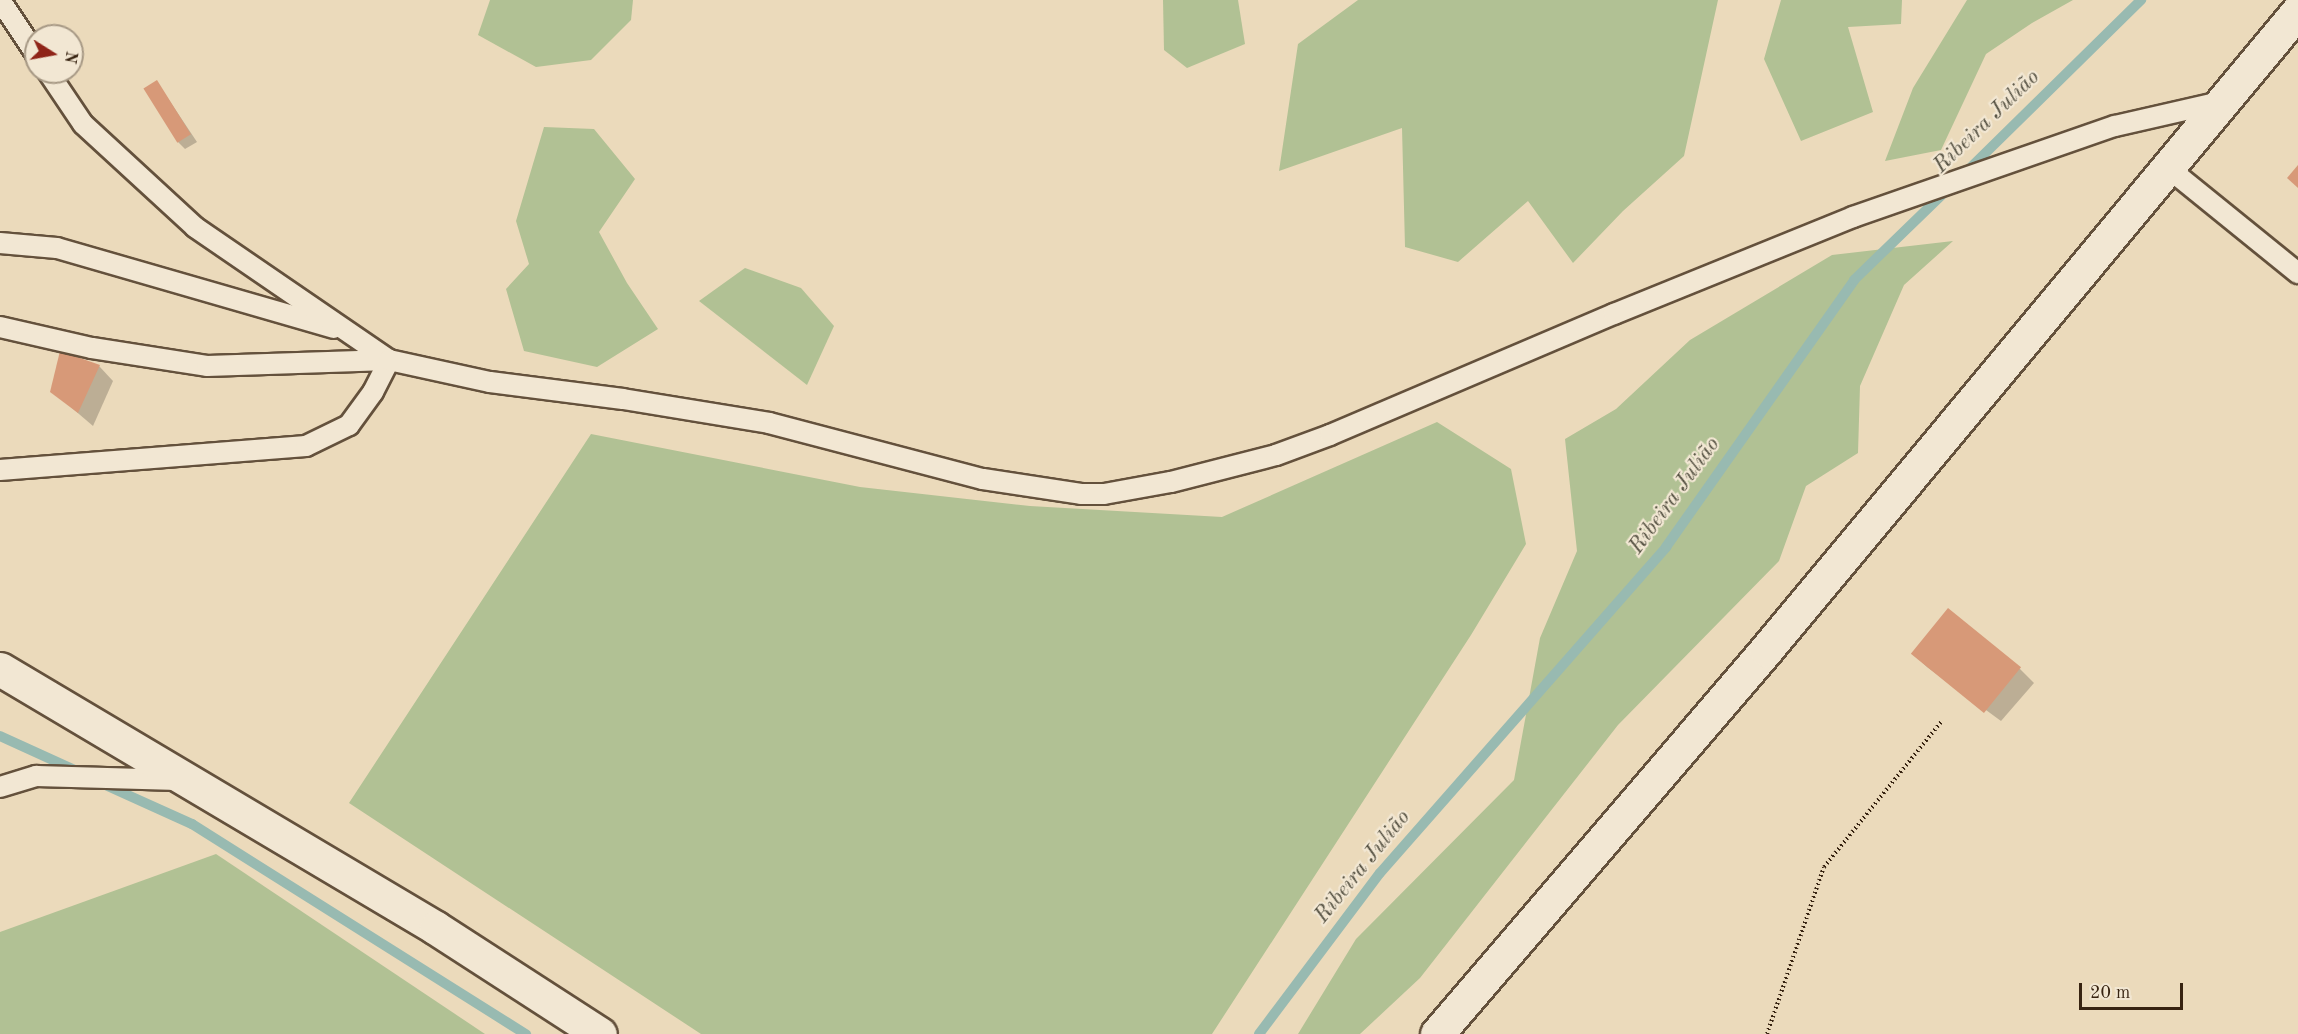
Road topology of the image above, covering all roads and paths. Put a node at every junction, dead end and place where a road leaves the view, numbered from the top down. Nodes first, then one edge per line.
1 (0, 0) edge
2 (2298, 11) edge
3 (24, 36) edge
4 (56, 84) edge
5 (2220, 102) junction
6 (2168, 167) junction
7 (0, 243) edge
8 (2298, 273) edge
9 (0, 327) edge
10 (348, 332) junction
11 (389, 360) junction
12 (0, 470) edge
13 (0, 669) edge
14 (1942, 721) dead end
15 (187, 781) junction
16 (0, 787) edge
17 (600, 1034) edge
18 (1437, 1034) edge
19 (1767, 1034) edge

1 - 3 lane
2 - 5 main road
4 - 10 lane
5 - 6 main road
5 - 11 lane
6 - 8 lane
6 - 18 main road
7 - 10 lane
9 - 11 lane
10 - 11 lane
11 - 12 lane
13 - 15 main road
14 - 19 path
15 - 16 lane
15 - 17 main road

